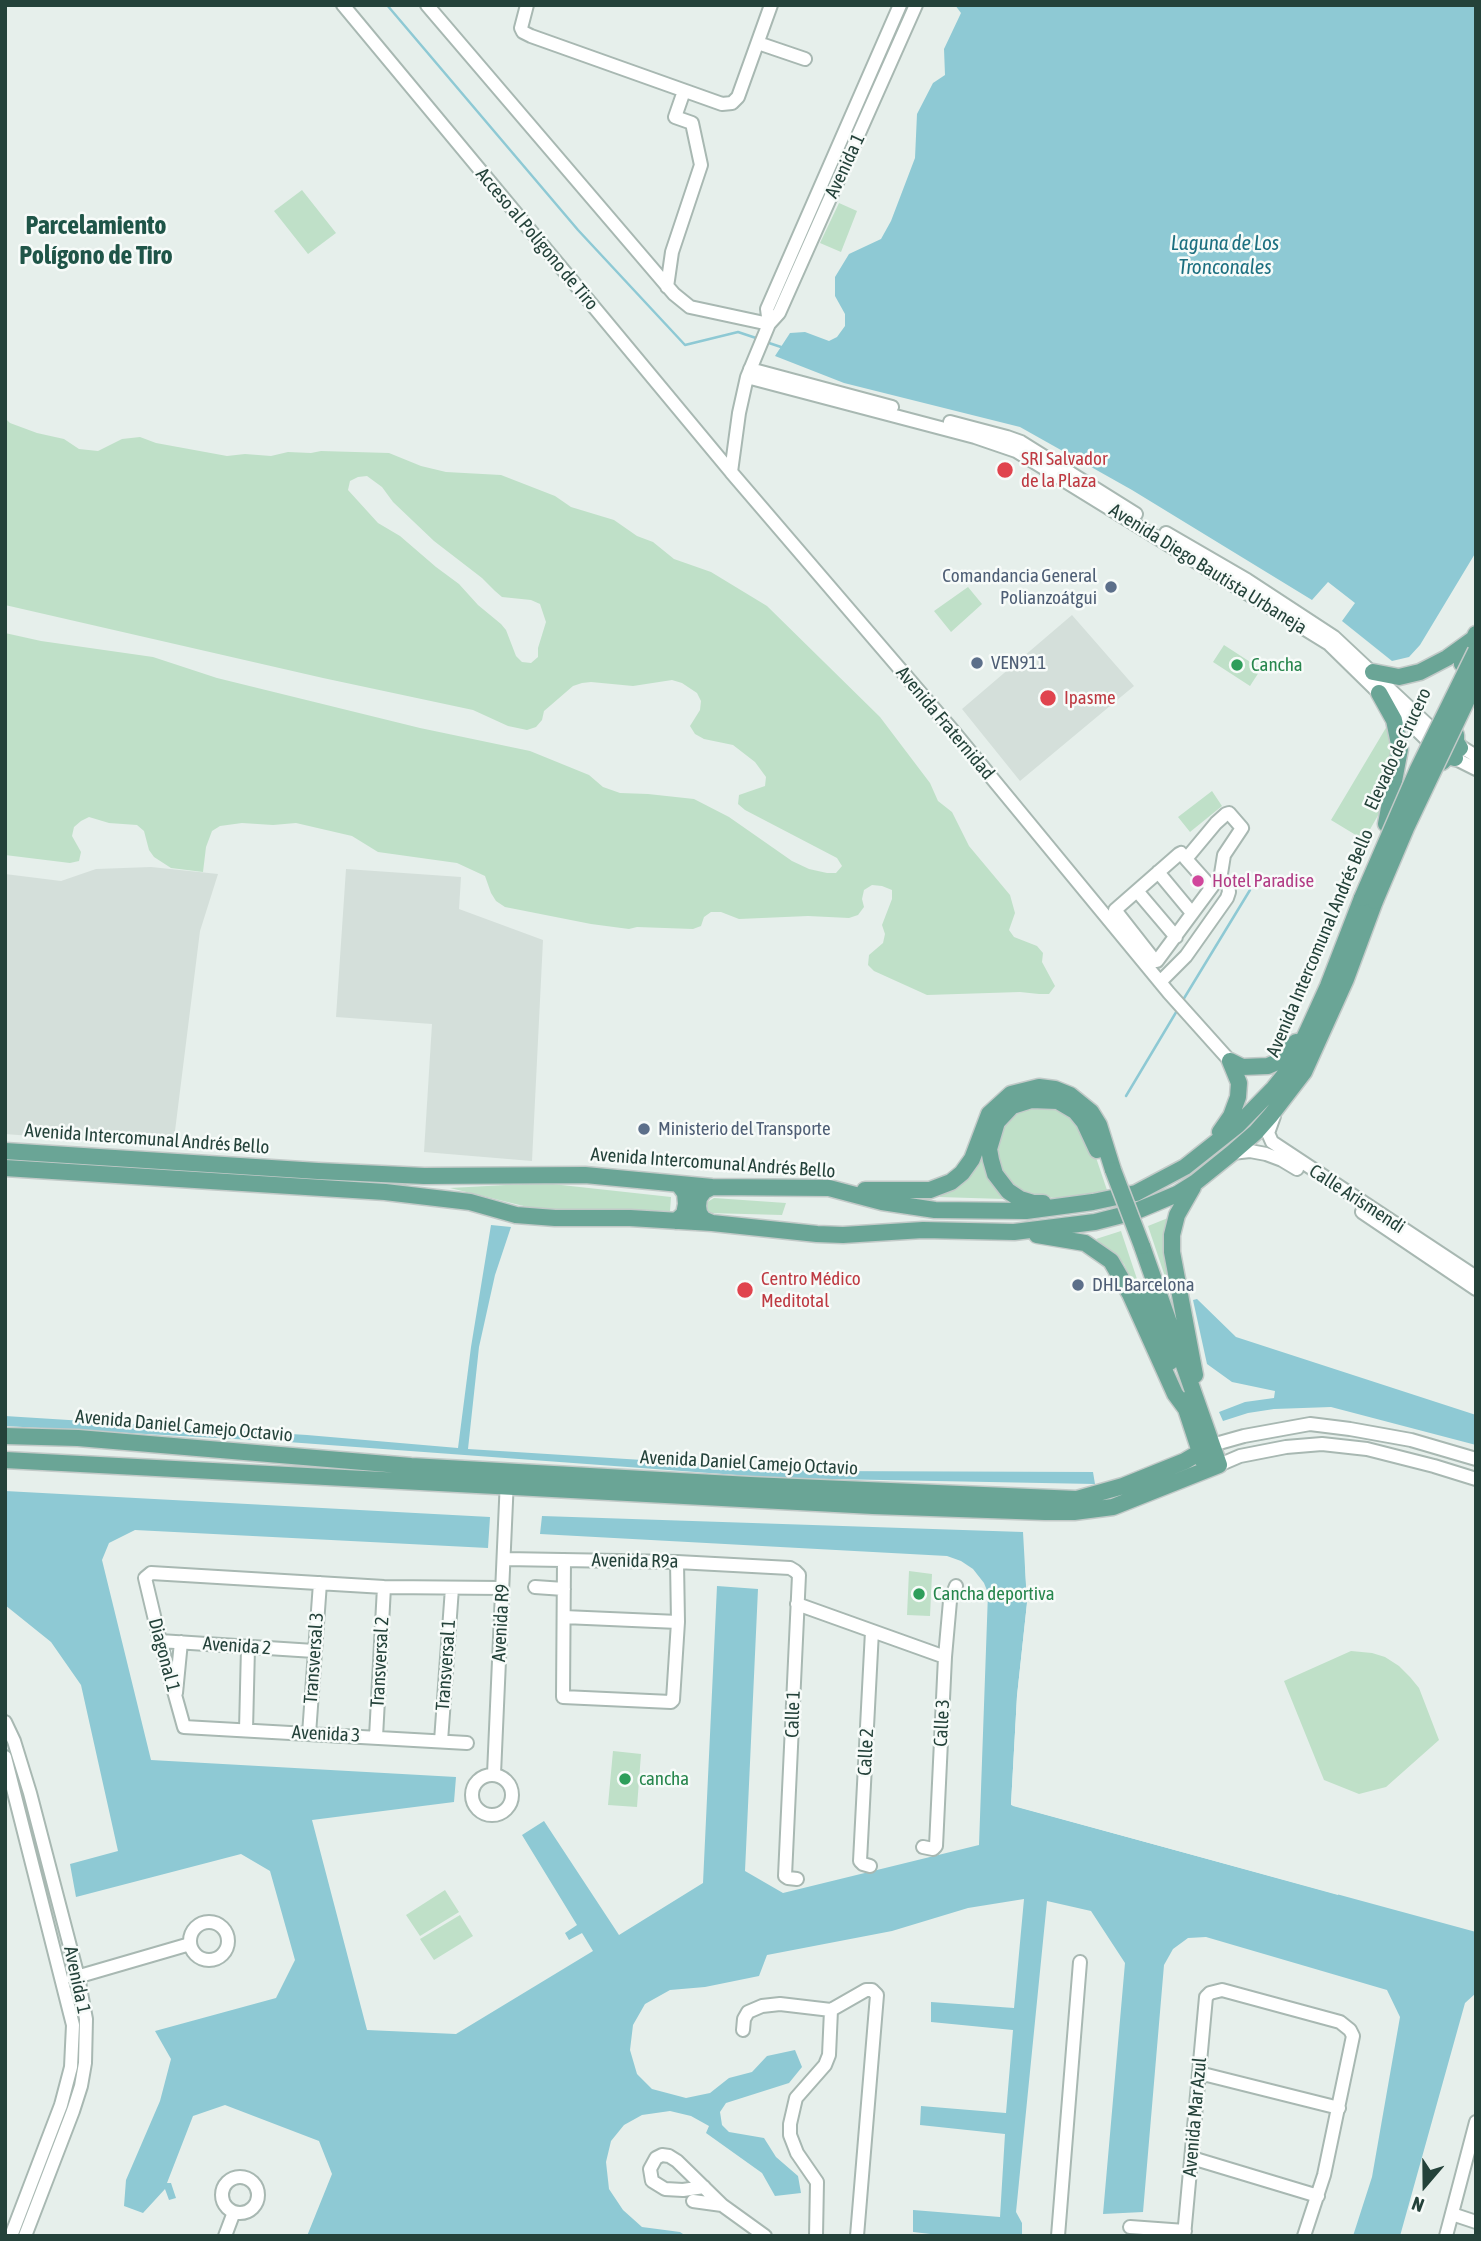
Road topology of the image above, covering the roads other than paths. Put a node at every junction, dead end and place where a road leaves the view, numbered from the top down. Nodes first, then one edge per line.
1 (343, 5) edge
2 (426, 5) edge
3 (527, 5) edge
4 (771, 5) edge
5 (900, 5) edge
6 (916, 5) edge
7 (758, 43) junction
8 (805, 59) dead end
9 (684, 91) junction
10 (667, 287) junction
11 (768, 326) junction
12 (751, 367) junction
13 (732, 472) junction
14 (1475, 641) edge
15 (1373, 673) junction
16 (1476, 681) edge
17 (1379, 693) junction
18 (1476, 694) edge
19 (1428, 733) junction
20 (1452, 750) junction
21 (1476, 756) edge
22 (1476, 769) edge
23 (1386, 824) junction
24 (1186, 859) junction
25 (1158, 872) junction
26 (1215, 884) junction
27 (1138, 891) junction
28 (1368, 900) junction
29 (1192, 913) junction
30 (1175, 937) junction
31 (1343, 966) junction
32 (1160, 982) junction
33 (1308, 1030) junction
34 (1230, 1061) junction
35 (1279, 1105) junction
36 (5, 1151) edge
37 (1232, 1153) junction
38 (1185, 1167) junction
39 (5, 1168) edge
40 (1109, 1171) junction
41 (1196, 1182) junction
42 (679, 1185) junction
43 (712, 1187) junction
44 (829, 1188) junction
45 (1105, 1199) junction
46 (676, 1221) junction
47 (712, 1223) junction
48 (1014, 1232) junction
49 (1476, 1277) edge
50 (1476, 1289) edge
51 (1193, 1409) junction
52 (5, 1436) edge
53 (1206, 1449) junction
54 (1476, 1458) edge
55 (5, 1460) edge
56 (1212, 1467) junction
57 (507, 1479) junction
58 (1476, 1479) edge
59 (505, 1559) junction
60 (564, 1560) junction
61 (677, 1562) junction
62 (765, 1567) joint
63 (320, 1583) junction
64 (956, 1586) dead end
65 (384, 1587) junction
66 (535, 1587) dead end
67 (452, 1588) junction
68 (502, 1588) junction
69 (564, 1589) junction
70 (797, 1604) junction
71 (564, 1616) junction
72 (678, 1622) junction
73 (872, 1631) junction
74 (160, 1640) junction
75 (181, 1642) junction
76 (248, 1647) junction
77 (314, 1651) junction
78 (945, 1657) junction
79 (176, 1700) junction
80 (5, 1722) edge
81 (185, 1727) joint
82 (246, 1730) junction
83 (309, 1734) junction
84 (376, 1737) junction
85 (441, 1741) junction
86 (467, 1743) dead end
87 (5, 1756) edge
88 (494, 1774) dead end
89 (923, 1847) dead end
90 (870, 1866) dead end
91 (52, 1879) junction
92 (797, 1879) dead end
93 (38, 1882) junction
94 (190, 1944) dead end
95 (1080, 1962) dead end
96 (78, 1977) junction
97 (63, 1980) junction
98 (831, 2010) junction
99 (743, 2030) dead end
100 (1199, 2073) junction
101 (1339, 2108) junction
102 (1476, 2122) edge
103 (1192, 2158) junction
104 (704, 2187) dead end
105 (1318, 2196) junction
106 (693, 2201) dead end
107 (722, 2205) junction
108 (234, 2212) dead end
109 (1452, 2214) junction
110 (1476, 2222) edge
111 (1130, 2227) dead end
112 (1185, 2233) edge
113 (11, 2236) edge
114 (25, 2236) edge
115 (225, 2236) edge
116 (765, 2236) edge
117 (816, 2236) edge
118 (857, 2236) edge
119 (1058, 2236) edge
120 (1304, 2236) edge
121 (1446, 2236) edge

1 - 13 street, Acceso al Polígono de Tiro
2 - 10 street
3 - 9 street
4 - 7 street
5 - 11 street, Avenida 1
6 - 11 street, Avenida 1
7 - 8 street
7 - 9 street
9 - 10 street
10 - 11 street
11 - 12 street
12 - 13 street
12 - 15 street, Avenida Diego Bautista Urbaneja
12 - 17 street, Avenida Diego Bautista Urbaneja
13 - 32 street, Avenida Fraternidad
14 - 15 main road
14 - 19 main road, Elevado de Crucero
14 - 28 main road, Avenida Intercomunal Andrés Bello, bridge
15 - 19 street, Avenida Diego Bautista Urbaneja
16 - 28 main road, Avenida Intercomunal Andrés Bello, bridge
17 - 19 street, Avenida Diego Bautista Urbaneja
17 - 23 main road
18 - 20 main road
19 - 20 street, Avenida Diego Bautista Urbaneja
19 - 23 main road, Elevado de Crucero
20 - 21 street, Avenida Diego Bautista Urbaneja
20 - 22 street, Avenida Diego Bautista Urbaneja
20 - 31 main road
23 - 31 main road, Elevado de Crucero
24 - 25 street
24 - 26 street
24 - 26 street
25 - 27 street
25 - 29 street
26 - 29 street
26 - 32 street
27 - 30 street
27 - 30 street
28 - 31 main road, Avenida Intercomunal Andrés Bello
29 - 30 street
31 - 33 main road, Avenida Intercomunal Andrés Bello
31 - 35 main road, Avenida Intercomunal Andrés Bello
32 - 34 street, Avenida Fraternidad
33 - 34 main road
33 - 38 main road, Avenida Intercomunal Andrés Bello
34 - 38 main road
35 - 37 main road, Avenida Intercomunal Andrés Bello
35 - 49 street, Calle Arismendi
36 - 42 main road, Avenida Intercomunal Andrés Bello
37 - 41 main road, Avenida Intercomunal Andrés Bello
37 - 50 street, Calle Arismendi
38 - 45 main road, Avenida Intercomunal Andrés Bello
39 - 46 main road, Avenida Intercomunal Andrés Bello
40 - 44 main road
40 - 45 main road
40 - 51 main road, bridge
41 - 48 main road, Avenida Intercomunal Andrés Bello
41 - 51 main road
42 - 43 main road, Avenida Intercomunal Andrés Bello
42 - 46 main road
43 - 44 main road, Avenida Intercomunal Andrés Bello
43 - 47 main road
44 - 45 main road, Avenida Intercomunal Andrés Bello
46 - 47 main road, Avenida Intercomunal Andrés Bello
47 - 48 main road, Avenida Intercomunal Andrés Bello
48 - 51 main road
51 - 53 main road
52 - 57 main road, Avenida Daniel Camejo Octavio
53 - 54 street, Avenida Daniel Camejo Octavio
53 - 56 main road
53 - 57 main road, Avenida Daniel Camejo Octavio
55 - 57 main road, Avenida Daniel Camejo Octavio
56 - 57 main road, Avenida Daniel Camejo Octavio
56 - 58 street, Avenida Daniel Camejo Octavio
57 - 59 street, Avenida R9
59 - 60 street, Avenida R9a
59 - 68 street, Avenida R9
60 - 61 street, Avenida R9a
60 - 69 street
61 - 62 street, Avenida R9a
61 - 72 street
62 - 70 street, Calle 1
63 - 65 street
63 - 74 street, Diagonal 1
63 - 77 street, Transversal 3
64 - 78 street, Calle 3
65 - 67 street
65 - 84 street, Transversal 2
66 - 69 street
67 - 68 street
67 - 85 street, Transversal 1
68 - 88 street, Avenida R9
69 - 71 street
70 - 73 street
70 - 92 street, Calle 1
71 - 72 street
71 - 72 street
73 - 78 street
73 - 90 street, Calle 2
74 - 75 street, Avenida 2
74 - 79 street, Diagonal 1
75 - 76 street, Avenida 2
75 - 79 street
76 - 77 street, Avenida 2
76 - 82 street
77 - 83 street, Transversal 3
78 - 89 street, Calle 3
79 - 81 street, Diagonal 1
80 - 91 street, Avenida 1
81 - 82 street, Avenida 3
82 - 83 street, Avenida 3
83 - 84 street, Avenida 3
84 - 85 street, Avenida 3
85 - 86 street, Avenida 3
87 - 93 street, Avenida 1
91 - 93 street
91 - 96 street, Avenida 1
93 - 97 street, Avenida 1
94 - 96 street
95 - 119 street
96 - 97 street
96 - 114 street, Avenida 1
97 - 113 street, Avenida 1
98 - 99 street
98 - 117 street
98 - 118 street
100 - 101 street
100 - 101 street, Avenida Mar Azul
100 - 103 street, Avenida Mar Azul
101 - 105 street
102 - 109 street
103 - 105 street
103 - 112 street, Avenida Mar Azul
104 - 107 street
105 - 120 street
106 - 107 street
107 - 116 street
108 - 115 street
109 - 110 street
109 - 121 street
111 - 112 street

